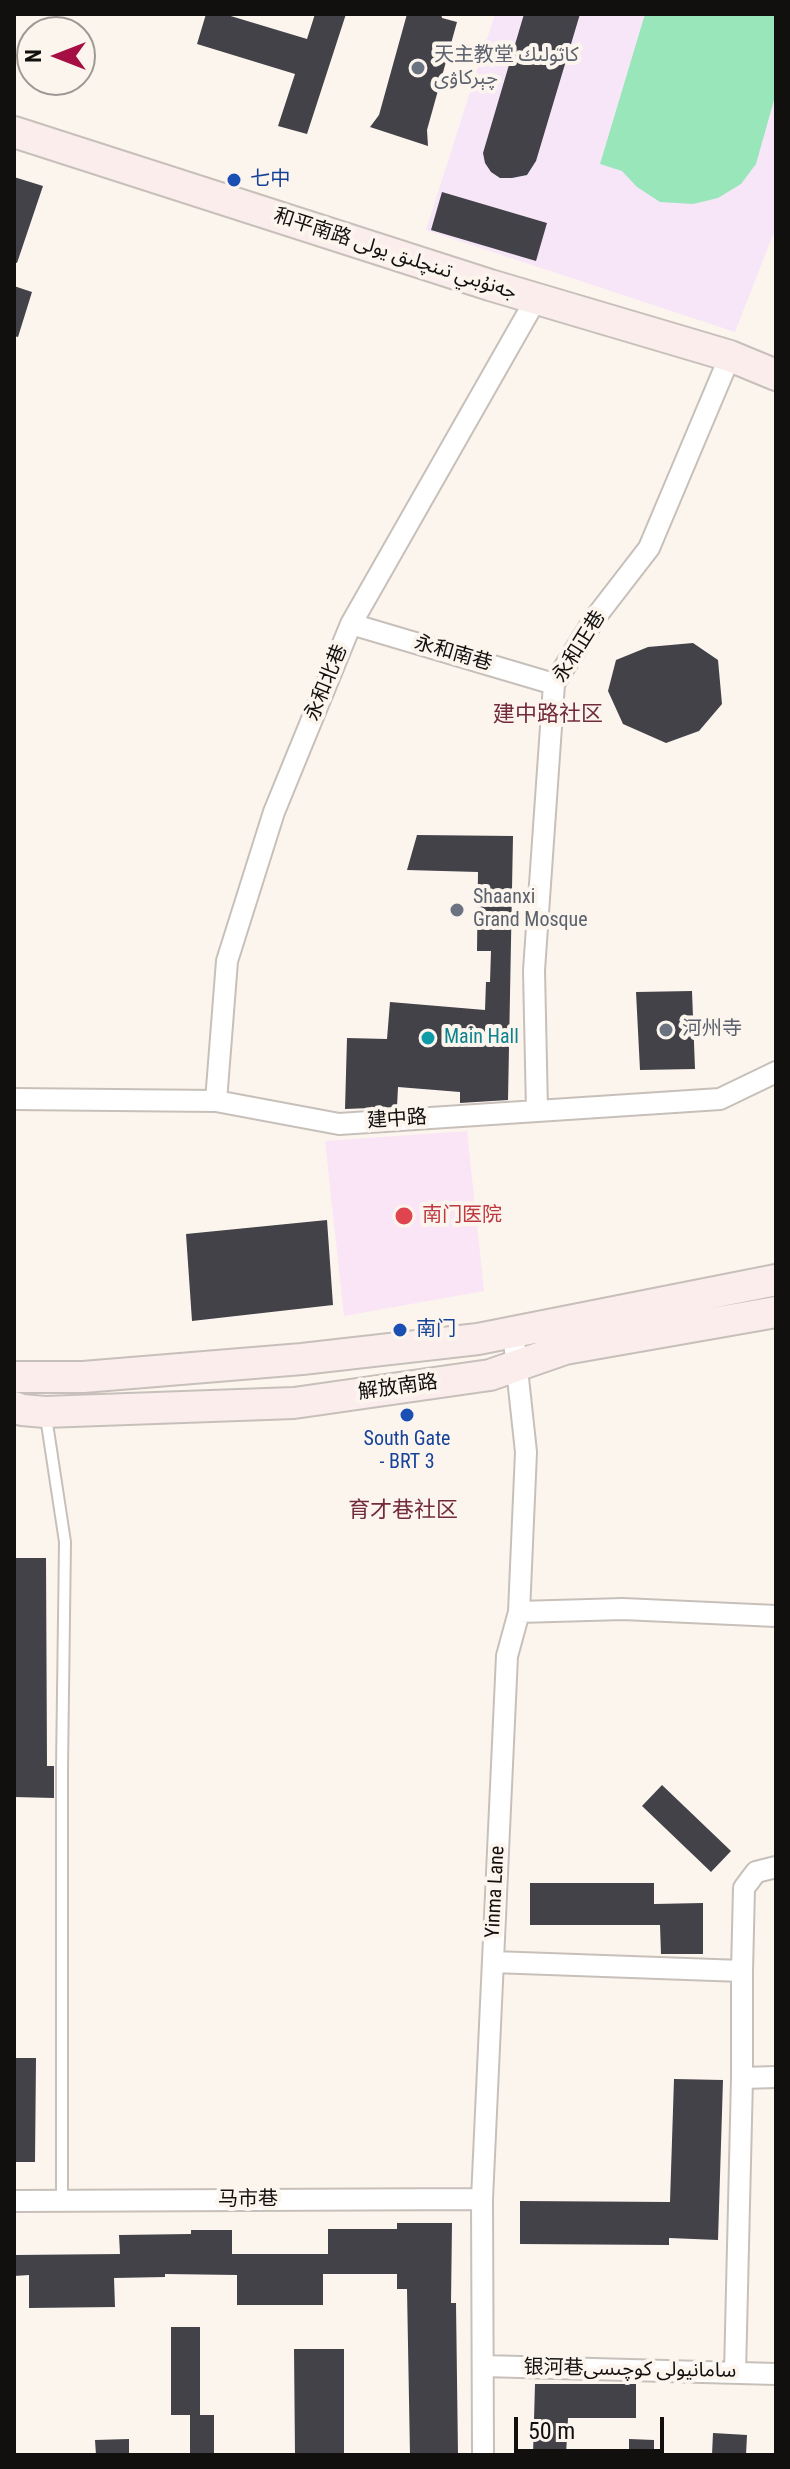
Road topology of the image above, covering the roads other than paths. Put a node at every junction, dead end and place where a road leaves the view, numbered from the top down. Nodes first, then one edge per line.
1 (14, 132) edge
2 (536, 299) junction
3 (730, 356) junction
4 (776, 375) edge
5 (351, 624) junction
6 (554, 684) junction
7 (776, 1072) edge
8 (14, 1099) edge
9 (216, 1101) junction
10 (537, 1111) junction
11 (776, 1280) edge
12 (776, 1312) edge
13 (513, 1332) junction
14 (517, 1365) junction
15 (15, 1385) edge
16 (45, 1412) junction
17 (519, 1612) junction
18 (776, 1616) edge
19 (776, 1867) edge
20 (493, 1962) junction
21 (742, 1971) junction
22 (776, 2077) edge
23 (742, 2078) junction
24 (482, 2199) junction
25 (14, 2201) edge
26 (62, 2201) junction
27 (484, 2366) junction
28 (735, 2373) junction
29 (776, 2374) edge
30 (483, 2455) edge

1 - 2 main road, 和平南路 جەنۇبىي تىنچلىق يولى
2 - 3 main road, 和平南路 جەنۇبىي تىنچلىق يولى
2 - 5 street, 永和北巷
3 - 4 main road, 和平南路 جەنۇبىي تىنچلىق يولى
3 - 6 street, 永和正巷
5 - 6 street, 永和南巷
5 - 9 street, 永和北巷
6 - 10 street, 永和正巷
7 - 10 street, 建中路
8 - 9 street, 建中路
9 - 10 street, 建中路
11 - 13 main road, 解放南路
12 - 14 main road, 解放南路
13 - 14 street, Yinma Lane
13 - 15 main road, 解放南路
14 - 16 main road, 解放南路
14 - 17 street, Yinma Lane
15 - 16 main road, 解放南路
16 - 26 lane
17 - 18 street
17 - 20 street, Yinma Lane
19 - 21 street
20 - 21 street
20 - 24 street, Yinma Lane
21 - 23 street
22 - 23 street
23 - 28 street
24 - 26 street, 马市巷
24 - 27 street, Yinma Lane
25 - 26 street, 马市巷
27 - 28 street, 银河巷سامانيولى كوچىسى
27 - 30 street, Yinma Lane
28 - 29 street, 银河巷سامانيولى كوچىسى

